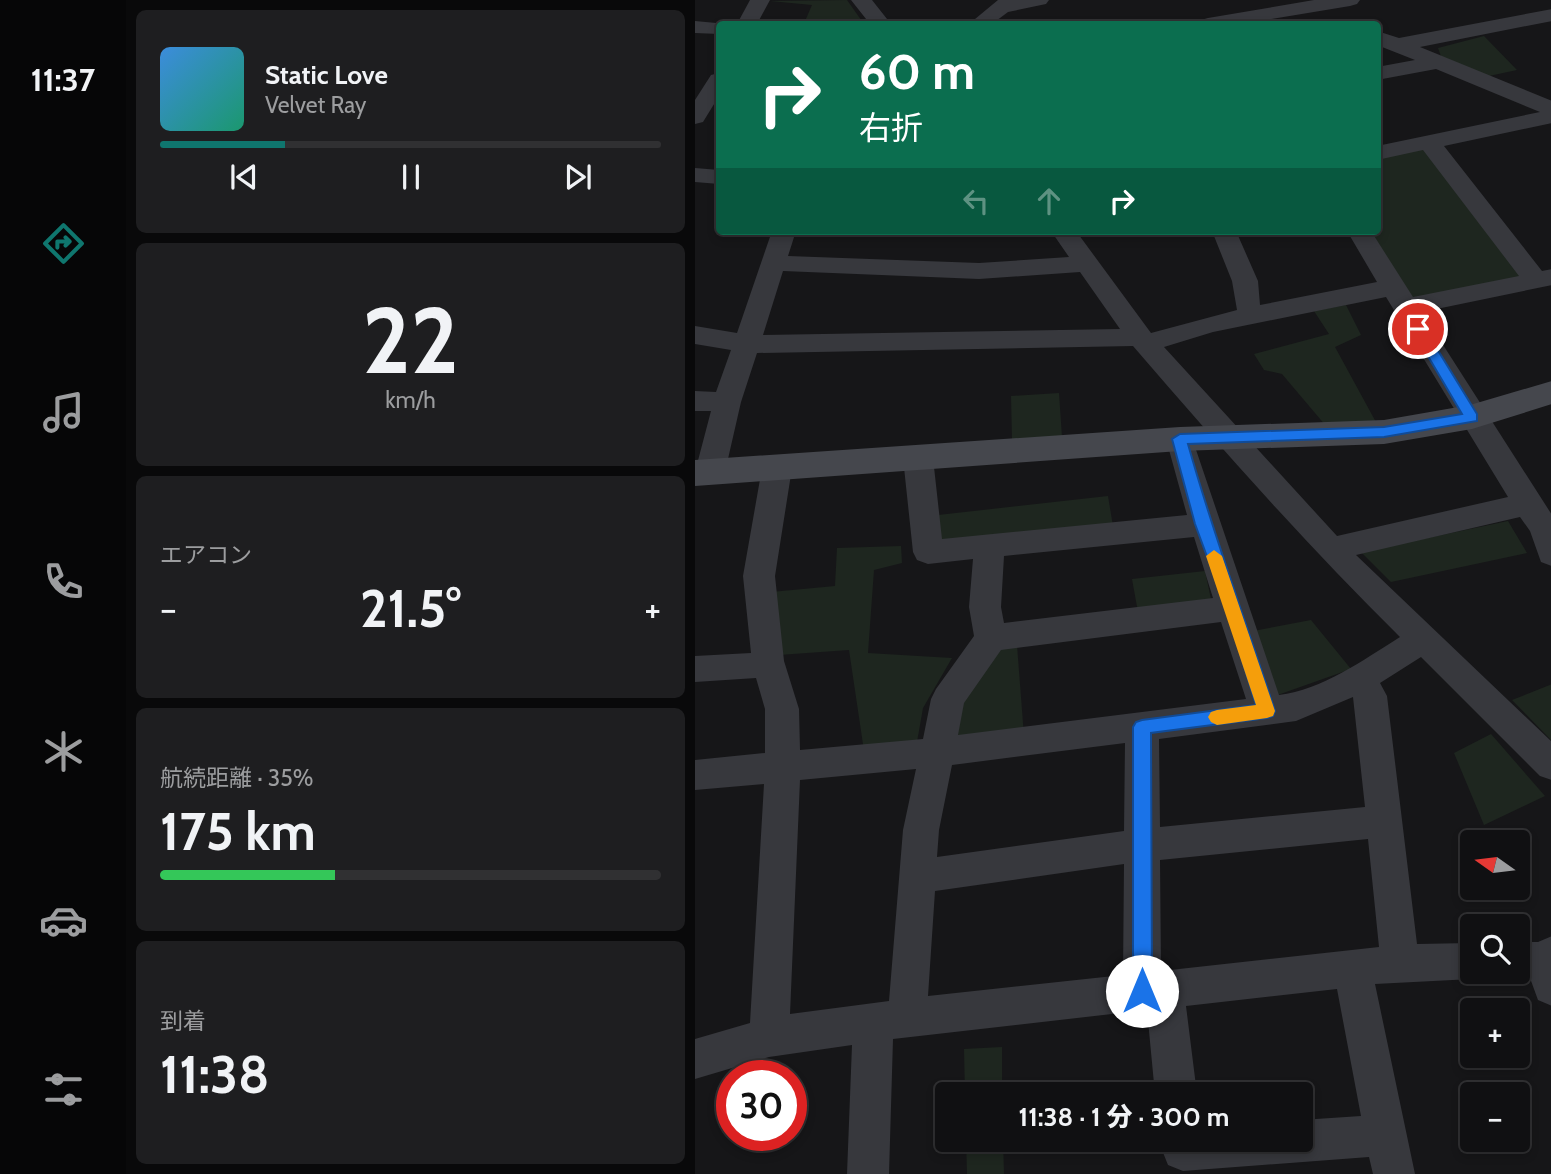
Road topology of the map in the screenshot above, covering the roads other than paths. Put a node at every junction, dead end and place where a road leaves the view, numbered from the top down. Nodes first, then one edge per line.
1 (760, 0) edge
2 (861, 0) edge
3 (1039, 0) edge
4 (1350, 0) edge
5 (1003, 3) edge
6 (1299, 4) edge
7 (1551, 15) edge
8 (1338, 20) dead end
9 (749, 21) edge
10 (878, 21) edge
11 (982, 21) edge
12 (1017, 21) edge
13 (1222, 21) edge
14 (695, 27) edge
15 (716, 28) edge
16 (1381, 39) edge
17 (1398, 45) junction
18 (1438, 62) junction
19 (1381, 73) edge
20 (716, 85) edge
21 (1551, 109) edge
22 (1551, 116) edge
23 (695, 117) edge
24 (1429, 142) junction
25 (1381, 152) edge
26 (695, 175) edge
27 (716, 177) edge
28 (783, 235) edge
29 (1066, 235) edge
30 (1226, 235) edge
31 (1361, 235) edge
32 (773, 263) junction
33 (1087, 264) junction
34 (1544, 279) edge
35 (1399, 297) junction
36 (1253, 315) junction
37 (695, 335) edge
38 (1144, 340) junction
39 (746, 344) junction
40 (1551, 392) edge
41 (695, 401) edge
42 (727, 402) junction
43 (1471, 417) junction
44 (1228, 438) junction
45 (1180, 439) junction
46 (918, 458) junction
47 (777, 468) junction
48 (702, 472) edge
49 (1527, 504) junction
50 (1203, 524) junction
51 (989, 548) junction
52 (1331, 549) junction
53 (1551, 554) edge
54 (1234, 608) junction
55 (991, 638) junction
56 (1423, 639) junction
57 (768, 661) junction
58 (695, 668) edge
59 (1360, 679) junction
60 (1267, 711) junction
61 (1142, 727) junction
62 (938, 752) junction
63 (783, 765) junction
64 (1551, 765) edge
65 (695, 775) edge
66 (1384, 821) junction
67 (1142, 845) junction
68 (917, 877) junction
69 (1460, 961) edge
70 (1400, 962) junction
71 (1352, 968) junction
72 (1154, 990) junction
73 (890, 1021) junction
74 (769, 1037) junction
75 (695, 1059) edge
76 (1173, 1082) edge
77 (1183, 1155) edge
78 (1390, 1155) edge
79 (868, 1174) edge

1 - 9 street
2 - 10 street
3 - 5 street
4 - 6 street
5 - 11 street
5 - 12 street
6 - 8 street
6 - 13 street
7 - 17 street
14 - 15 street
16 - 17 street
17 - 18 street
18 - 19 street
18 - 21 street
20 - 23 street
22 - 24 street
24 - 25 street
24 - 34 street
26 - 27 street
28 - 32 street
29 - 33 street
30 - 36 street
31 - 35 street
32 - 33 street
32 - 39 street
33 - 38 street
34 - 35 street
35 - 36 street
35 - 43 street
36 - 38 street
37 - 39 street
38 - 39 street
38 - 44 street
39 - 42 street
40 - 43 street
41 - 42 street
42 - 48 street
43 - 44 street
43 - 49 street
44 - 45 street
44 - 52 street
45 - 46 street
45 - 50 street
46 - 47 street
46 - 51 street
47 - 48 street
47 - 57 street
49 - 52 street
49 - 53 street
50 - 51 street
50 - 54 street
51 - 55 street
52 - 56 street
54 - 55 street
54 - 60 street
55 - 62 street
56 - 59 street
56 - 64 street
57 - 58 street
57 - 63 street
59 - 60 street
59 - 66 street
60 - 61 street
61 - 62 street
61 - 67 street
62 - 63 street
62 - 68 street
63 - 65 street
63 - 74 street
66 - 67 street
66 - 70 street
67 - 68 street
67 - 72 street
68 - 73 street
69 - 70 street
70 - 71 street
71 - 72 street
71 - 78 street
72 - 73 street
72 - 76 street
73 - 74 street
73 - 79 street
74 - 75 street
77 - 78 street

